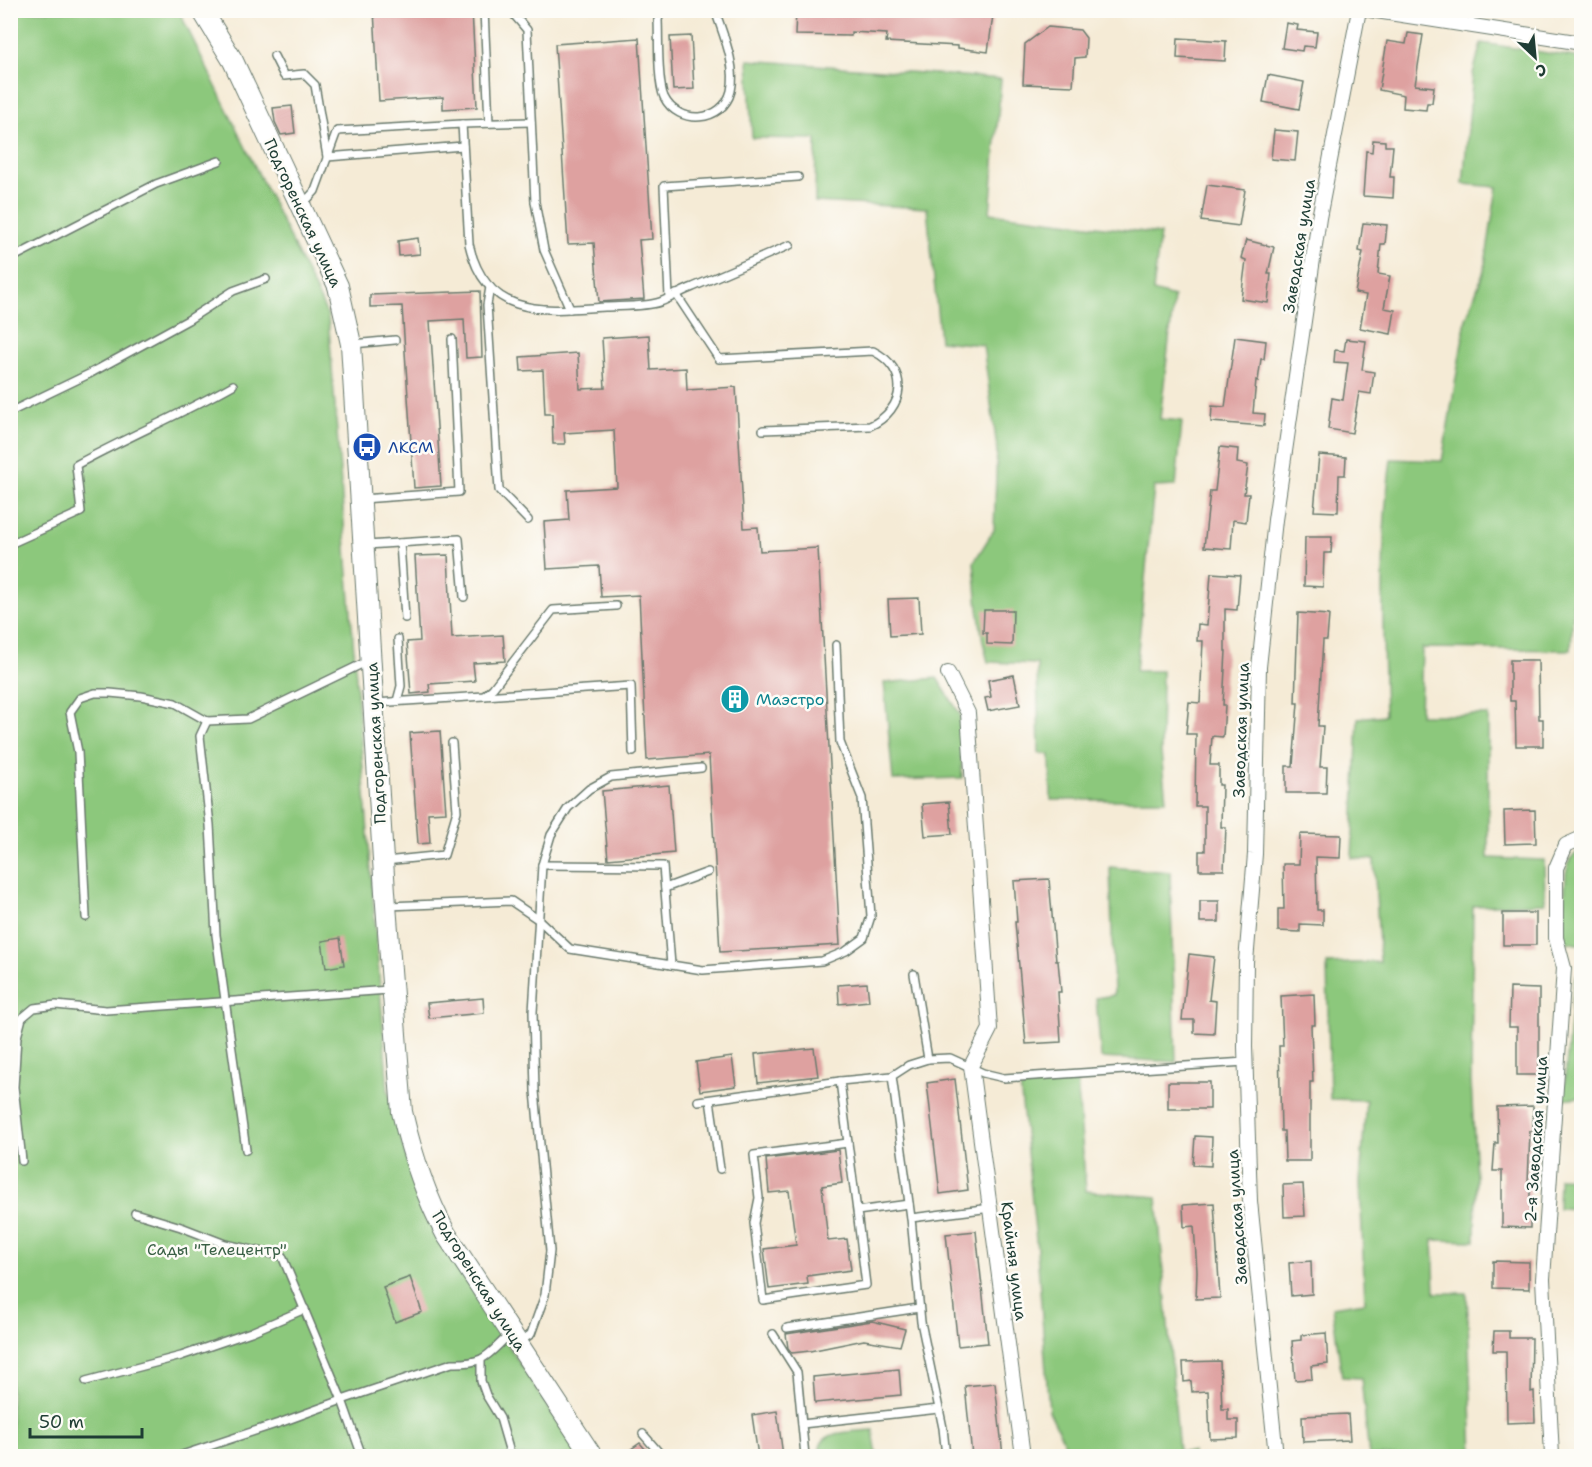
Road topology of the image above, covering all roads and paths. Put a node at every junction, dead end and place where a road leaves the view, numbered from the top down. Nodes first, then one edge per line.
1 (484, 10) edge
2 (510, 10) edge
3 (661, 10) edge
4 (715, 10) edge
5 (1359, 10) edge
6 (1370, 10) edge
7 (207, 13) edge
8 (1581, 43) edge
9 (274, 56) dead end
10 (531, 122) junction
11 (489, 123) junction
12 (462, 124) junction
13 (463, 147) junction
14 (327, 157) junction
15 (219, 161) dead end
16 (798, 177) dead end
17 (300, 207) junction
18 (790, 245) dead end
19 (10, 259) edge
20 (266, 279) dead end
21 (490, 287) junction
22 (673, 296) junction
23 (570, 309) junction
24 (452, 339) dead end
25 (395, 340) dead end
26 (351, 344) junction
27 (233, 385) dead end
28 (10, 412) edge
29 (763, 430) dead end
30 (362, 499) junction
31 (528, 520) dead end
32 (400, 543) junction
33 (10, 544) edge
34 (364, 545) junction
35 (464, 597) dead end
36 (616, 606) dead end
37 (405, 618) dead end
38 (398, 639) dead end
39 (836, 645) dead end
40 (371, 660) junction
41 (948, 673) dead end
42 (484, 696) junction
43 (396, 701) junction
44 (373, 703) junction
45 (207, 721) junction
46 (452, 743) dead end
47 (633, 752) dead end
48 (701, 768) dead end
49 (1581, 838) edge
50 (383, 861) junction
51 (542, 865) junction
52 (708, 872) dead end
53 (665, 888) junction
54 (386, 906) junction
55 (86, 917) dead end
56 (538, 920) junction
57 (671, 965) junction
58 (914, 975) dead end
59 (392, 990) junction
60 (227, 1002) junction
61 (928, 1059) junction
62 (1245, 1062) junction
63 (971, 1068) junction
64 (892, 1076) junction
65 (840, 1082) junction
66 (710, 1100) junction
67 (698, 1101) dead end
68 (848, 1143) junction
69 (246, 1150) dead end
70 (22, 1161) dead end
71 (720, 1169) dead end
72 (909, 1204) junction
73 (991, 1208) junction
74 (857, 1210) junction
75 (135, 1213) dead end
76 (911, 1218) junction
77 (919, 1308) junction
78 (305, 1309) junction
79 (788, 1328) dead end
80 (773, 1334) dead end
81 (514, 1338) junction
82 (481, 1360) junction
83 (86, 1381) dead end
84 (342, 1400) junction
85 (939, 1409) junction
86 (802, 1424) junction
87 (643, 1434) dead end
88 (179, 1456) edge
89 (362, 1456) edge
90 (511, 1456) edge
91 (592, 1456) edge
92 (662, 1456) edge
93 (805, 1456) edge
94 (946, 1456) edge
95 (1023, 1456) edge
96 (1276, 1456) edge
97 (1552, 1456) edge

1 - 11 lane
2 - 10 lane
3 - 4 lane
5 - 62 street, Заводская улица
6 - 8 street
7 - 17 street, Подгоренская улица
9 - 14 lane
10 - 11 lane
10 - 23 lane
11 - 12 lane
12 - 13 lane
12 - 14 lane
13 - 14 lane
13 - 21 lane
14 - 17 lane
15 - 19 lane
16 - 22 lane
17 - 26 street, Подгоренская улица
18 - 22 lane
20 - 28 lane
21 - 23 lane
21 - 31 lane
22 - 23 lane
22 - 29 lane
24 - 30 lane
25 - 26 lane
26 - 30 street, Подгоренская улица
27 - 33 lane
30 - 34 street, Подгоренская улица
32 - 34 lane
32 - 35 lane
32 - 37 lane
34 - 40 street, Подгоренская улица
36 - 42 lane
38 - 43 lane
39 - 57 lane
40 - 44 street, Подгоренская улица
40 - 45 lane
41 - 63 street
42 - 43 lane
42 - 47 lane
43 - 44 lane
44 - 50 street, Подгоренская улица
45 - 55 lane
45 - 60 lane
46 - 50 lane
48 - 51 lane
49 - 97 street, 2-я Заводская улица
50 - 54 street, Подгоренская улица
51 - 53 lane
51 - 56 lane
52 - 53 lane
53 - 57 lane
54 - 56 lane
54 - 59 street, Подгоренская улица
56 - 57 lane
56 - 81 lane
58 - 61 lane
59 - 60 lane
59 - 81 street, Подгоренская улица
60 - 69 lane
60 - 70 lane
61 - 63 lane
61 - 64 lane
62 - 63 lane
62 - 96 street, Заводская улица
63 - 73 street, Крайняя улица
64 - 65 lane
64 - 72 lane
65 - 66 lane
65 - 68 lane
66 - 67 lane
66 - 71 lane
68 - 74 lane
68 - 74 lane
72 - 74 lane
72 - 76 lane
73 - 76 lane
73 - 95 street, Крайняя улица
75 - 78 lane
76 - 77 lane
77 - 79 lane
77 - 85 lane
78 - 83 lane
78 - 84 lane
80 - 86 lane
81 - 82 lane
81 - 91 street, Подгоренская улица
82 - 84 lane
82 - 90 lane
84 - 88 lane
84 - 89 lane
85 - 86 lane
85 - 94 lane
86 - 93 lane
87 - 92 lane

